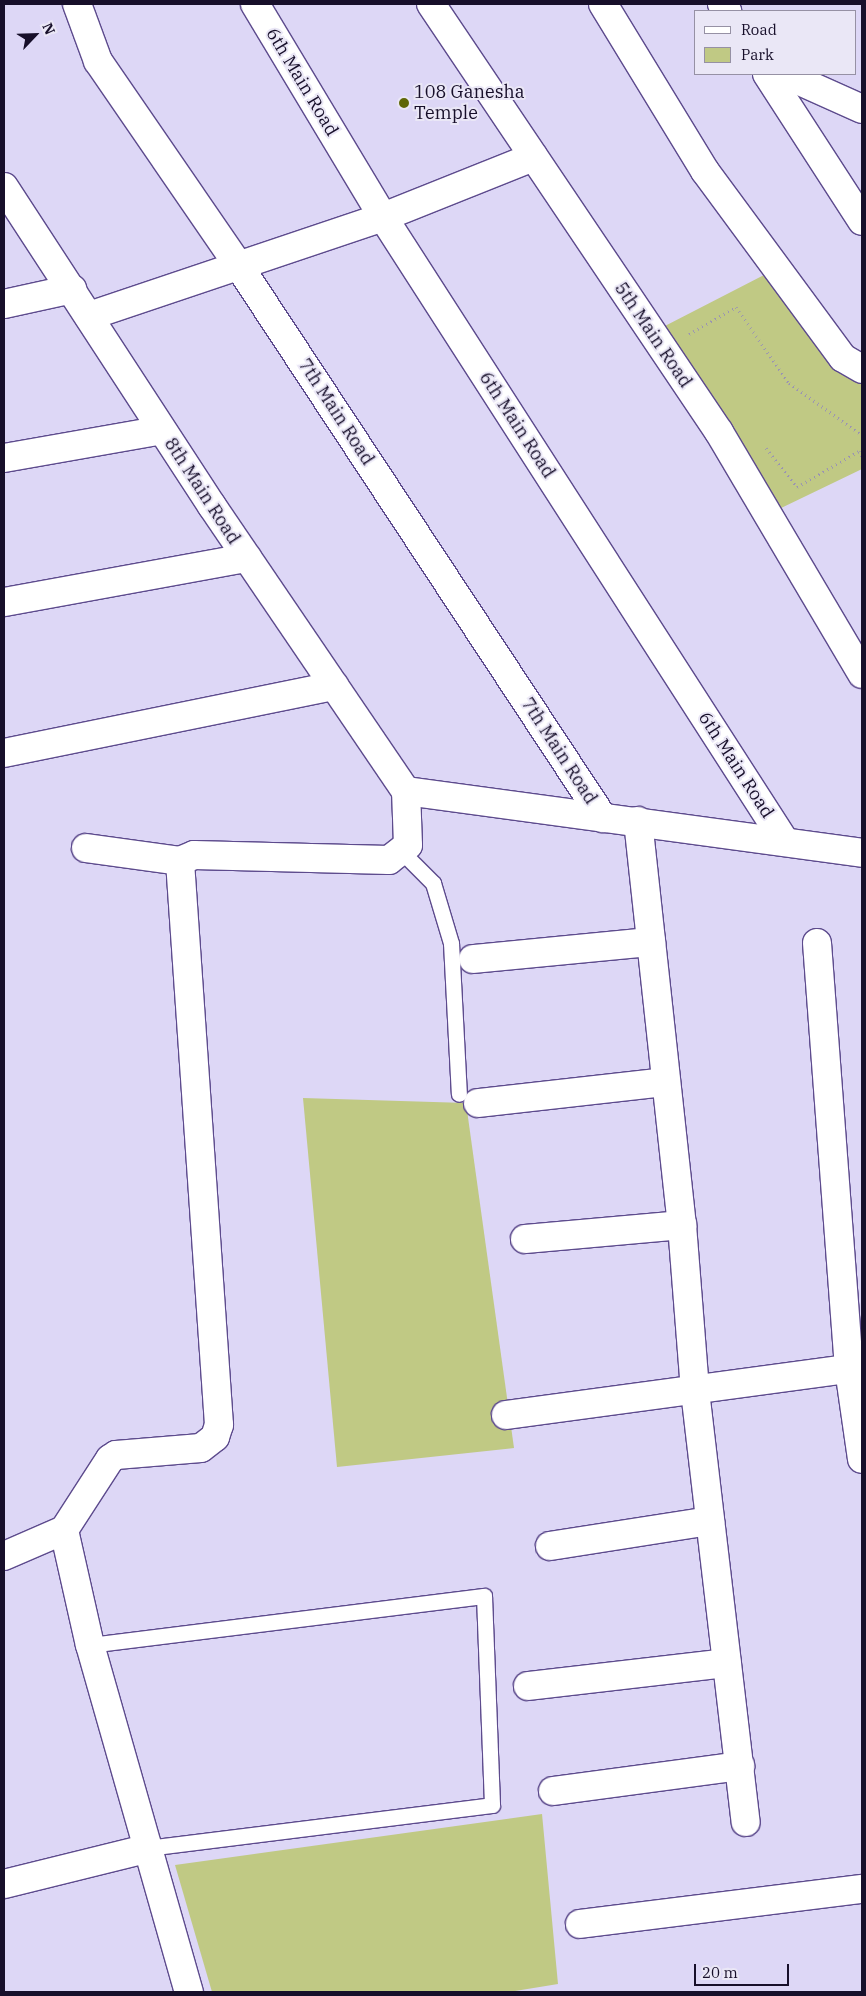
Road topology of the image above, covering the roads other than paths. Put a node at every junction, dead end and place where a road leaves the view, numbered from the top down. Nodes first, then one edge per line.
1 (77, 4) edge
2 (255, 4) edge
3 (431, 4) edge
4 (604, 4) edge
5 (768, 75) edge
6 (786, 75) edge
7 (862, 109) edge
8 (533, 157) junction
9 (4, 187) edge
10 (383, 217) junction
11 (862, 221) edge
12 (237, 263) junction
13 (72, 289) junction
14 (4, 304) edge
15 (90, 316) junction
16 (862, 369) edge
17 (162, 430) junction
18 (4, 458) edge
19 (247, 558) junction
20 (4, 602) edge
21 (862, 674) edge
22 (334, 686) junction
23 (4, 753) edge
24 (406, 791) junction
25 (603, 818) junction
26 (638, 821) junction
27 (785, 842) junction
28 (86, 848) dead end
29 (402, 852) junction
30 (862, 852) edge
31 (180, 861) junction
32 (651, 942) junction
33 (817, 943) dead end
34 (473, 959) dead end
35 (666, 1082) junction
36 (468, 1099) joint
37 (682, 1225) junction
38 (525, 1239) dead end
39 (856, 1368) edge
40 (695, 1391) junction
41 (506, 1415) dead end
42 (862, 1459) edge
43 (710, 1521) junction
44 (64, 1530) junction
45 (550, 1546) dead end
46 (4, 1556) edge
47 (90, 1644) junction
48 (727, 1663) junction
49 (528, 1686) dead end
50 (740, 1766) junction
51 (553, 1791) dead end
52 (746, 1822) dead end
53 (149, 1848) junction
54 (4, 1884) edge
55 (862, 1889) edge
56 (580, 1924) dead end
57 (188, 1992) edge

1 - 12 street, 7th Main Road
2 - 10 street, 6th Main Road
3 - 8 street, 5th Main Road
4 - 16 street
5 - 11 street
6 - 7 street
8 - 10 street
8 - 21 street, 5th Main Road
9 - 13 street, 8th Main Road
10 - 12 street
10 - 27 street, 6th Main Road
12 - 15 street
12 - 25 street, 7th Main Road
13 - 14 street
13 - 15 street, 8th Main Road
15 - 17 street, 8th Main Road
17 - 18 street
17 - 19 street, 8th Main Road
19 - 20 street
19 - 22 street, 8th Main Road
22 - 23 street
22 - 24 street, 8th Main Road
24 - 25 street
24 - 29 street
25 - 26 street
26 - 27 street
26 - 32 street
27 - 30 street
28 - 31 street
29 - 31 street
29 - 36 lane
31 - 44 street
32 - 34 street
32 - 35 street
33 - 39 street
35 - 36 street
35 - 37 street
37 - 38 street
37 - 40 street
39 - 40 street
39 - 42 street
40 - 41 street
40 - 43 street
43 - 45 street
43 - 48 street
44 - 46 street
44 - 47 street
47 - 53 street
47 - 53 lane
48 - 49 street
48 - 50 street
50 - 51 street
50 - 52 street
53 - 54 street
53 - 57 street
55 - 56 street

